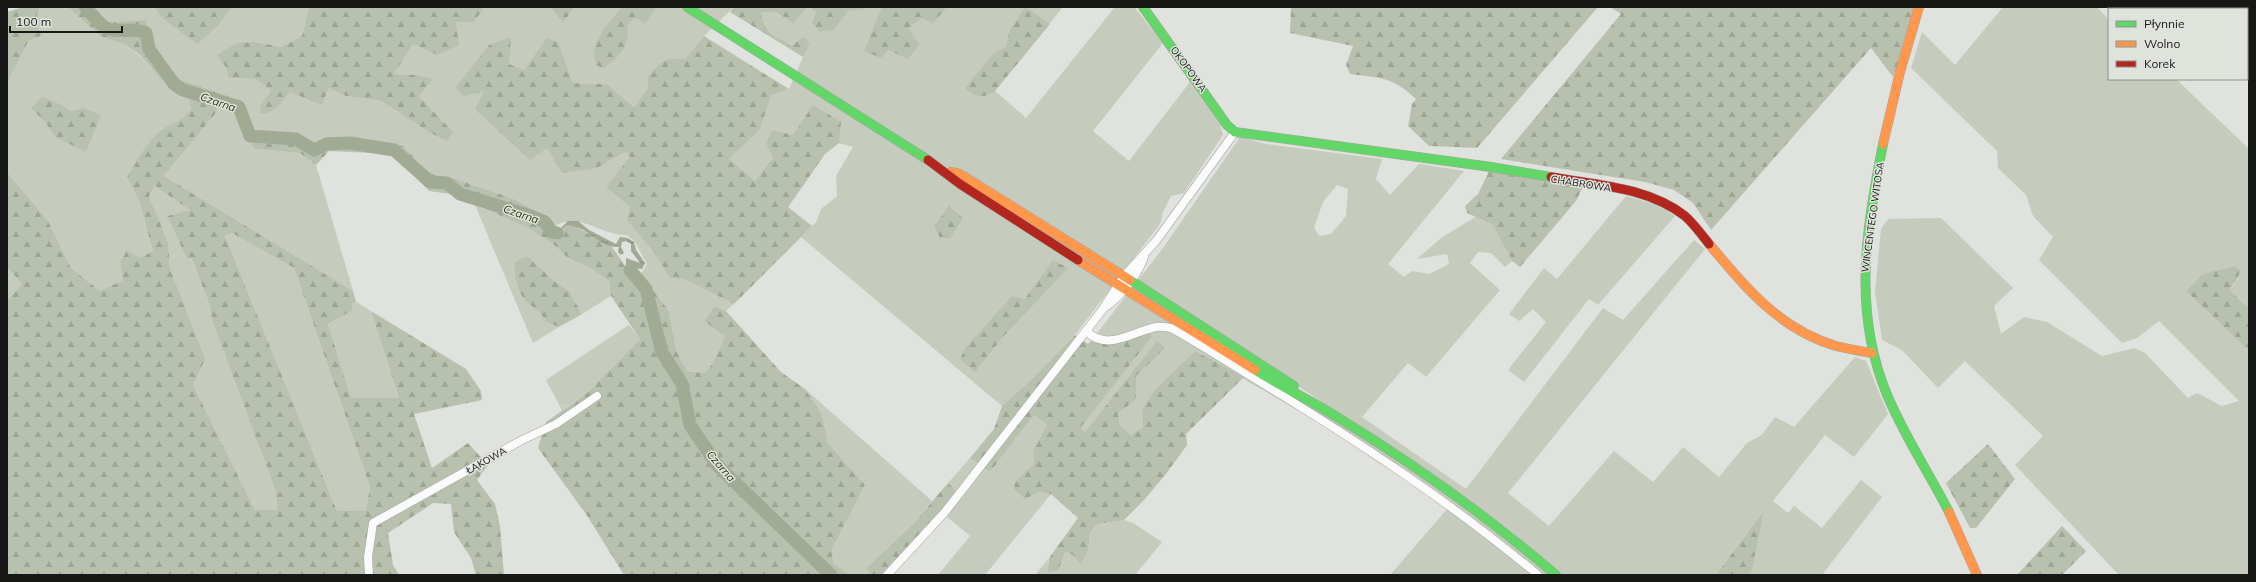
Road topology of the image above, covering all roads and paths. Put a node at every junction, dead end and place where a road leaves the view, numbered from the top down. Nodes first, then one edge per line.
1 (687, 7) edge
2 (1143, 7) edge
3 (1919, 7) edge
4 (1235, 132) junction
5 (944, 170) junction
6 (1127, 278) junction
7 (1121, 287) junction
8 (1086, 331) junction
9 (1872, 352) junction
10 (1303, 395) junction
11 (597, 396) dead end
12 (369, 575) edge
13 (887, 575) edge
14 (1538, 575) edge
15 (1556, 575) edge
16 (1977, 575) edge

1 - 5 main road
2 - 4 main road, OKOPOWA
3 - 9 main road, WINCENTEGO WITOSA
4 - 6 street
4 - 9 main road, CHABROWA
5 - 6 main road
5 - 7 main road
6 - 7 street
6 - 10 main road
7 - 8 street
7 - 10 main road
8 - 13 street
8 - 14 street
9 - 16 main road, WINCENTEGO WITOSA
10 - 15 main road
11 - 12 street, ŁĄKOWA

